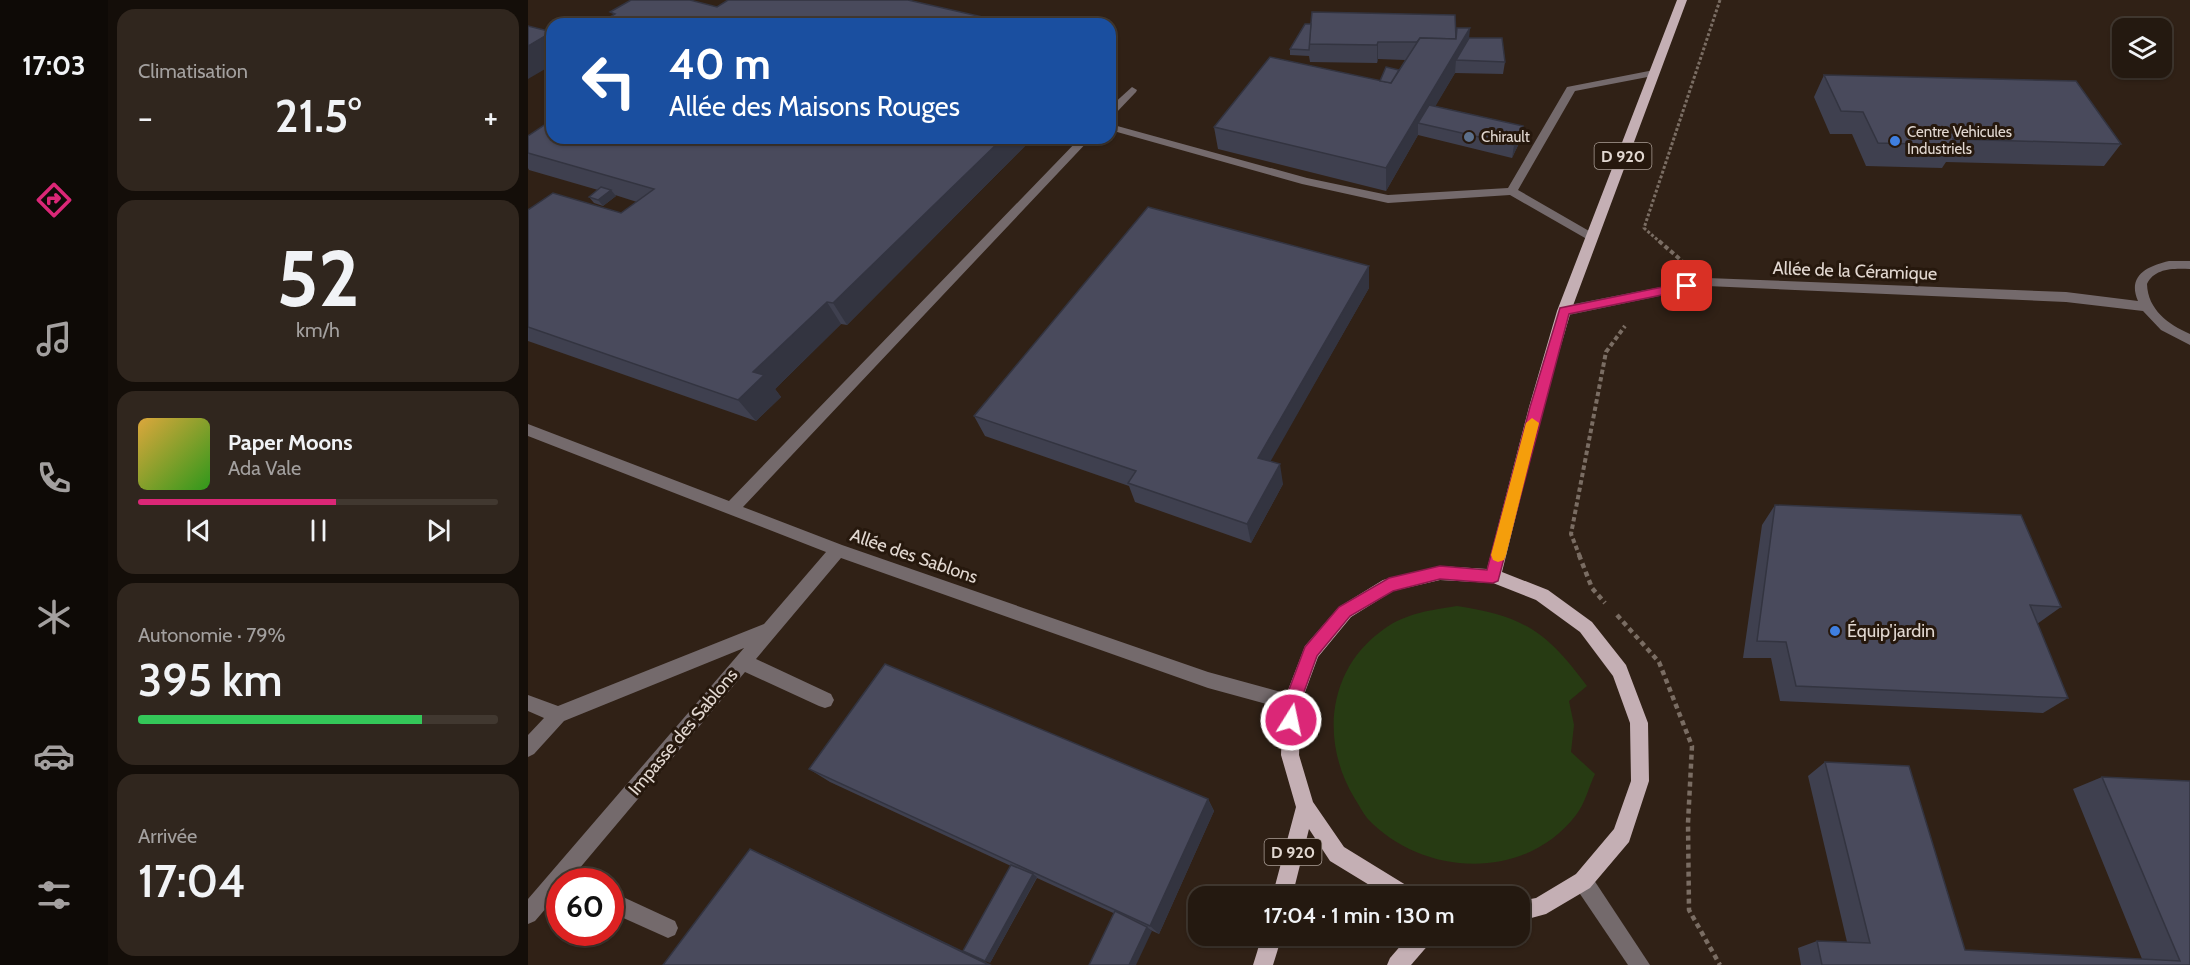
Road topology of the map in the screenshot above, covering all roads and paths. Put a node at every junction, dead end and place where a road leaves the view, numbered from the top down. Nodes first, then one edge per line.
1 (1682, 0) edge
2 (1720, 0) edge
3 (1654, 73) junction
4 (1132, 90) dead end
5 (1116, 107) edge
6 (1116, 129) edge
7 (1080, 144) edge
8 (1512, 191) junction
9 (1592, 238) junction
10 (2190, 265) edge
11 (1707, 282) junction
12 (2146, 307) junction
13 (1564, 311) junction
14 (1627, 323) dead end
15 (2190, 340) edge
16 (528, 430) edge
17 (732, 508) junction
18 (838, 550) junction
19 (1493, 576) junction
20 (1607, 605) dead end
21 (1615, 613) dead end
22 (771, 628) junction
23 (743, 662) junction
24 (825, 700) dead end
25 (528, 703) edge
26 (1292, 703) junction
27 (558, 715) junction
28 (528, 748) edge
29 (1305, 807) junction
30 (575, 868) edge
31 (1583, 881) junction
32 (1285, 886) edge
33 (1389, 886) edge
34 (546, 897) edge
35 (624, 908) edge
36 (1530, 909) edge
37 (528, 914) edge
38 (668, 928) dead end
39 (1269, 946) edge
40 (1414, 946) edge
41 (1263, 965) edge
42 (1397, 965) edge
43 (1640, 965) edge
44 (1720, 965) edge

1 - 3 main road, D 920
2 - 11 path
3 - 8 street
3 - 9 main road, D 920
4 - 5 street
6 - 8 street
7 - 17 street
8 - 9 street
9 - 13 main road, D 920
10 - 12 street
11 - 12 street, Allée de la Céramique
11 - 13 street, Allée de la Céramique
12 - 15 street
13 - 19 main road, D 920
14 - 20 path
16 - 17 street, Allée des Sablons
17 - 18 street, Allée des Sablons
18 - 22 street, Impasse des Sablons
18 - 26 street, Allée des Sablons
19 - 26 main road
19 - 31 main road
21 - 44 path
22 - 23 street, Impasse des Sablons
22 - 27 street
23 - 24 street
23 - 30 street, Impasse des Sablons
25 - 27 street
26 - 29 main road
27 - 28 street
29 - 32 main road, D 920
29 - 33 main road
31 - 36 main road
31 - 43 street
34 - 37 street, Impasse des Sablons
35 - 38 street
39 - 41 main road
40 - 42 main road

